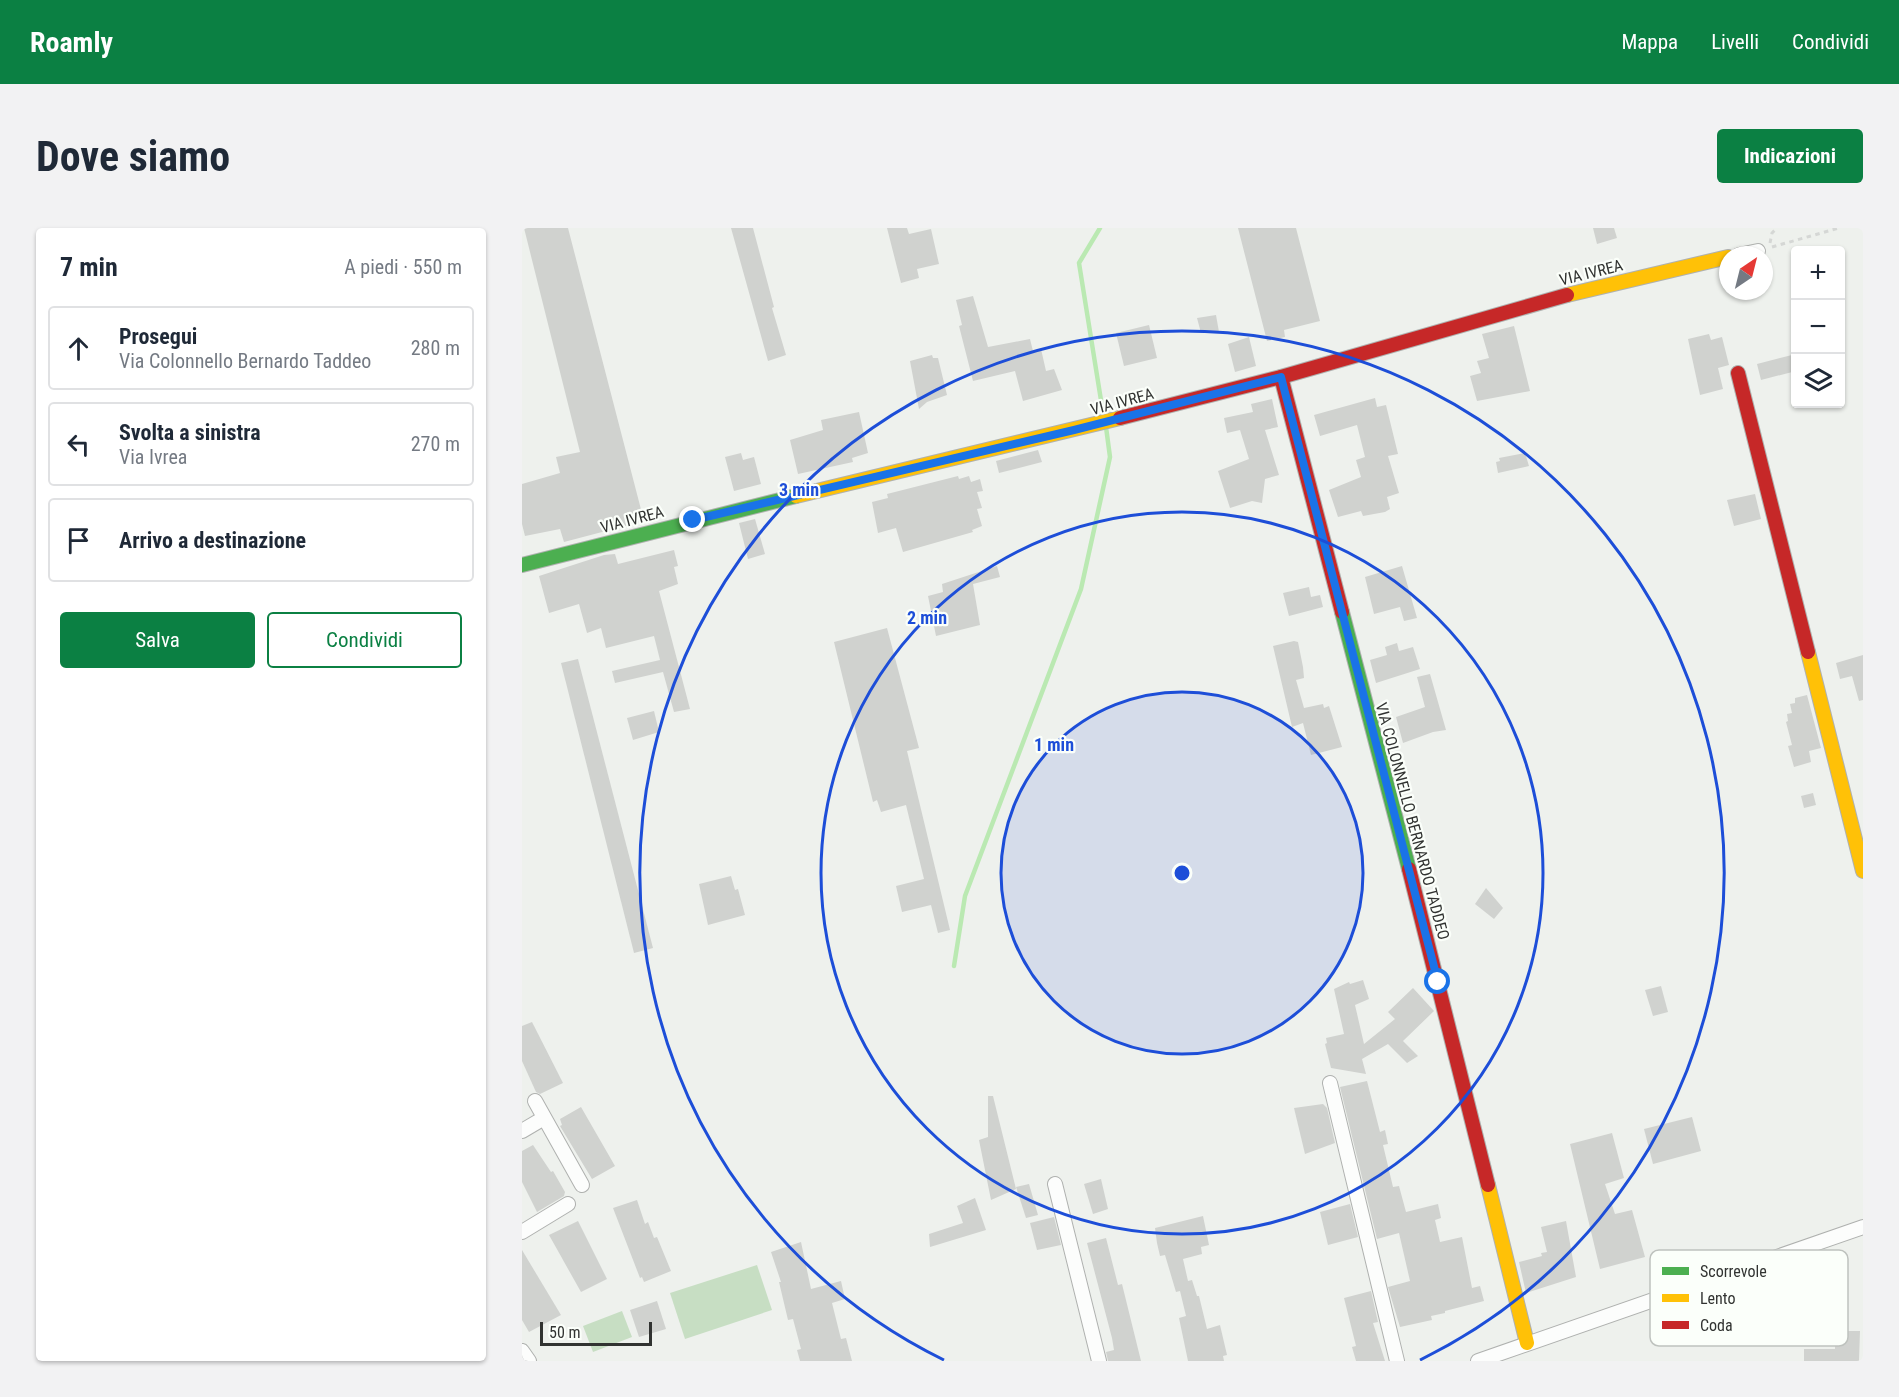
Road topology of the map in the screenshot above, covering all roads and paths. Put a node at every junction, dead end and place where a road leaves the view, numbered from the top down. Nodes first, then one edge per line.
1 (1777, 228) edge
2 (1839, 228) edge
3 (1719, 259) edge
4 (1738, 373) dead end
5 (1281, 377) junction
6 (522, 565) edge
7 (1863, 871) edge
8 (1330, 1083) dead end
9 (535, 1101) dead end
10 (544, 1118) junction
11 (522, 1131) edge
12 (1055, 1184) dead end
13 (582, 1185) dead end
14 (568, 1204) dead end
15 (1863, 1227) edge
16 (522, 1232) edge
17 (1796, 1250) edge
18 (1650, 1301) edge
19 (1527, 1343) junction
20 (522, 1350) edge
21 (529, 1361) edge
22 (1099, 1361) edge
23 (1397, 1361) edge
24 (1478, 1361) edge

1 - 2 path
3 - 5 street, VIA IVREA
4 - 7 street
5 - 6 street, VIA IVREA
5 - 19 street, VIA COLONNELLO BERNARDO TADDEO
8 - 23 street
9 - 10 street
10 - 11 street
10 - 13 street
12 - 22 street
14 - 16 street
15 - 17 street
18 - 19 street
19 - 24 street
20 - 21 street

